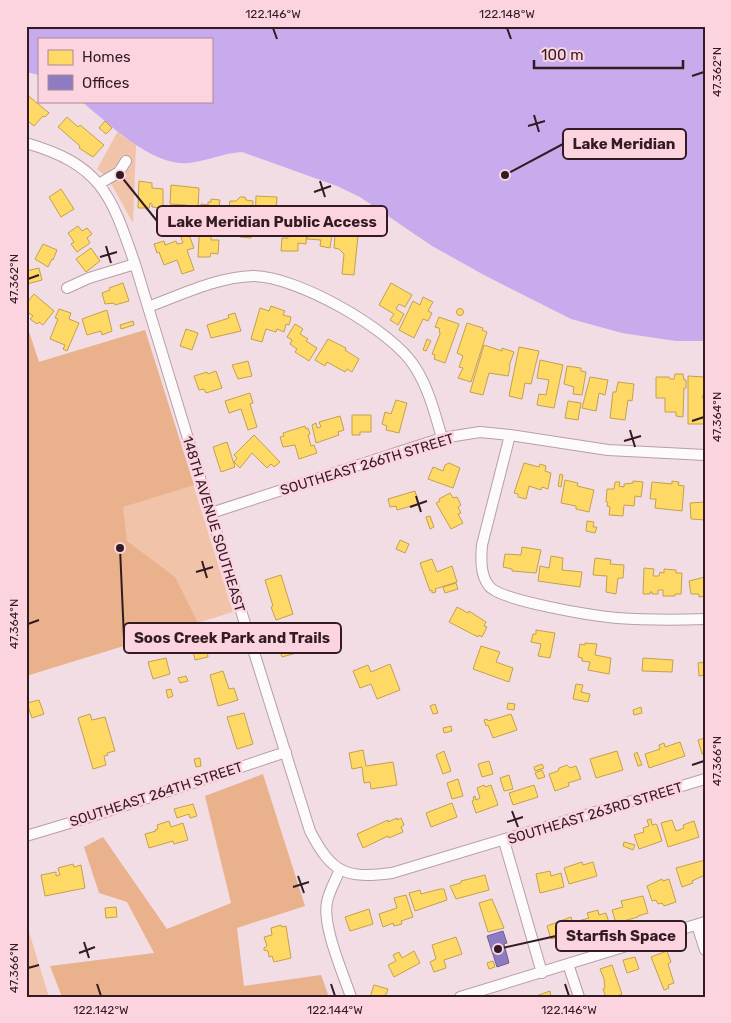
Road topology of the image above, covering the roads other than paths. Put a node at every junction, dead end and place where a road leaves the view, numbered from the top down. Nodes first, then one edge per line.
1 (26, 143) edge
2 (126, 161) dead end
3 (99, 184) junction
4 (135, 264) junction
5 (67, 288) dead end
6 (148, 307) junction
7 (510, 435) junction
8 (442, 438) junction
9 (705, 455) edge
10 (211, 513) junction
11 (705, 619) edge
12 (286, 752) junction
13 (705, 779) edge
14 (26, 836) edge
15 (504, 841) junction
16 (340, 869) junction
17 (701, 924) edge
18 (705, 950) edge
19 (568, 964) junction
20 (542, 973) junction
21 (351, 997) edge
22 (460, 997) edge
23 (579, 997) edge

1 - 3 street, 148TH AVENUE SOUTHEAST
2 - 3 street
3 - 4 street, 148TH AVENUE SOUTHEAST
4 - 5 street
4 - 6 street, 148TH AVENUE SOUTHEAST
6 - 8 street
6 - 10 street, 148TH AVENUE SOUTHEAST
7 - 8 street, SOUTHEAST 266TH STREET
7 - 9 street, SOUTHEAST 266TH STREET
7 - 11 street
8 - 10 street, SOUTHEAST 266TH STREET
10 - 12 street, 148TH AVENUE SOUTHEAST
12 - 14 street, SOUTHEAST 264TH STREET
12 - 16 street, 148TH AVENUE SOUTHEAST
13 - 15 street, SOUTHEAST 263RD STREET
15 - 16 street, SOUTHEAST 263RD STREET
15 - 20 street
16 - 21 street
17 - 18 street
17 - 19 street
19 - 20 street
19 - 23 street
20 - 22 street

